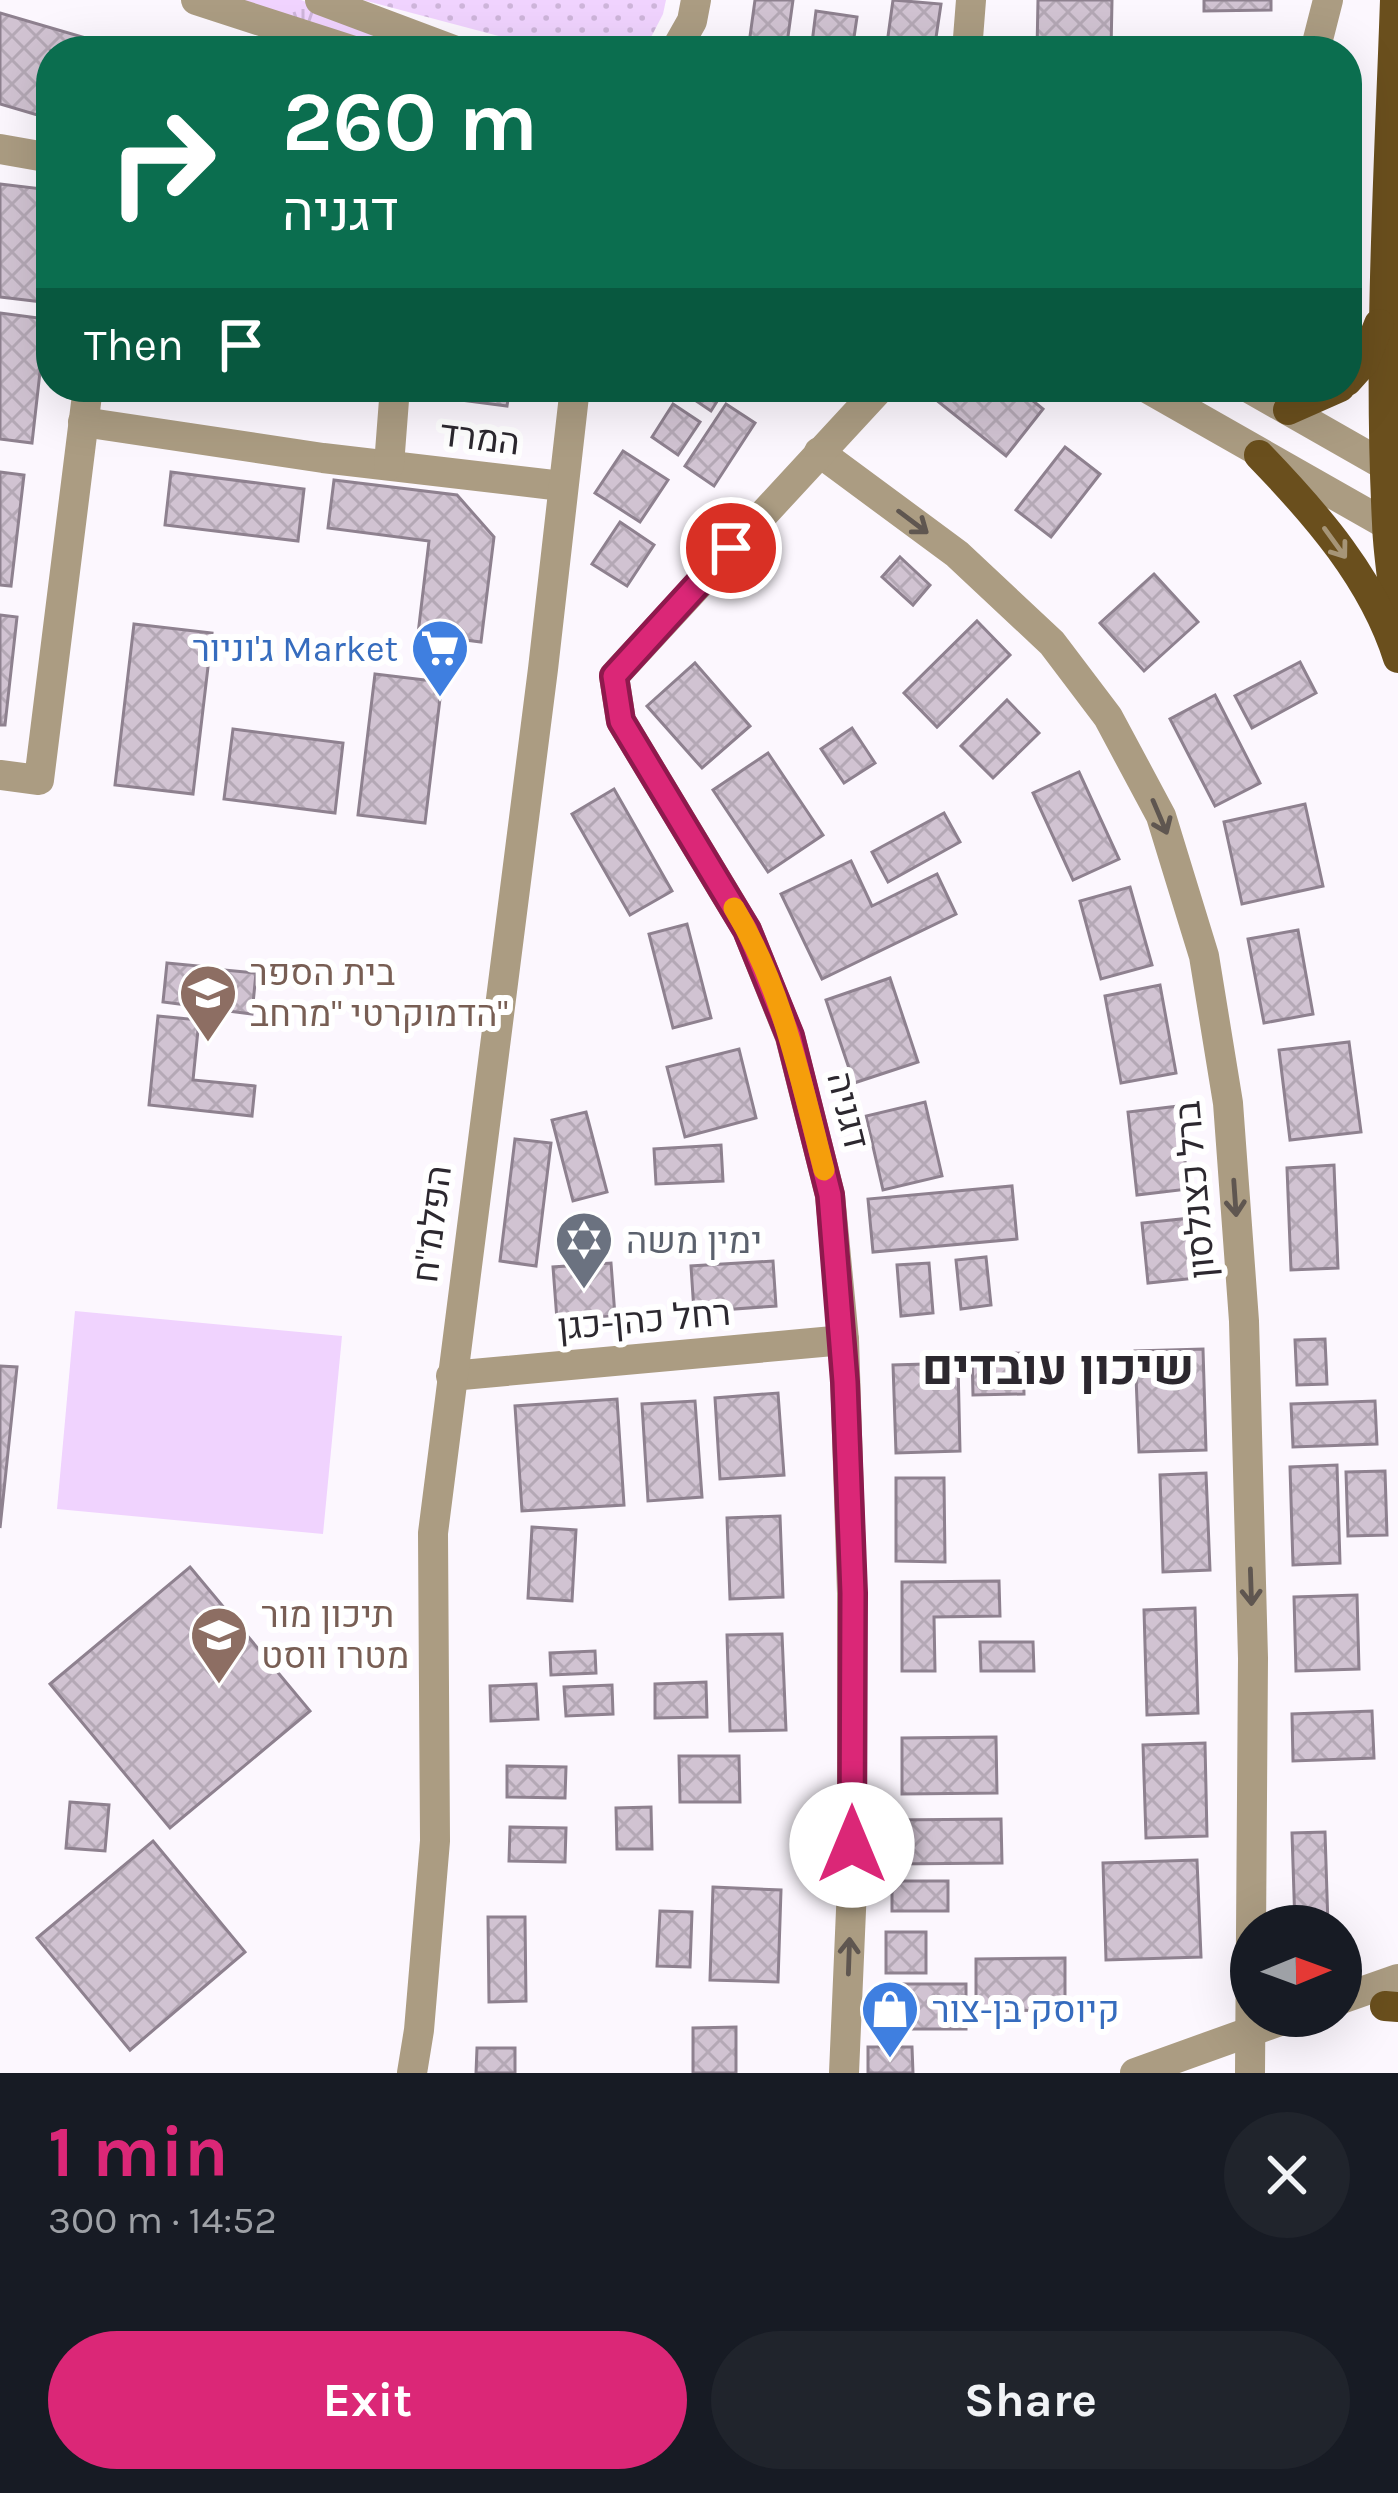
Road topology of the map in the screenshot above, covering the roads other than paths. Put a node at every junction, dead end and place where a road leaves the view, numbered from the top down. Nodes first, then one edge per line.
1 (196, 0) edge
2 (320, 0) edge
3 (696, 0) edge
4 (970, 0) edge
5 (1328, 0) edge
6 (1395, 0) edge
7 (308, 36) edge
8 (417, 36) edge
9 (684, 36) edge
10 (968, 36) edge
11 (1319, 36) edge
12 (0, 149) edge
13 (36, 155) edge
14 (1385, 289) junction
15 (1362, 364) edge
16 (86, 402) edge
17 (394, 402) edge
18 (573, 402) edge
19 (867, 402) edge
20 (1171, 402) edge
21 (1274, 402) edge
22 (1305, 402) edge
23 (1288, 410) junction
24 (83, 422) junction
25 (819, 452) junction
26 (1259, 454) junction
27 (388, 465) junction
28 (1392, 470) edge
29 (562, 486) junction
30 (1392, 529) edge
31 (1398, 623) edge
32 (1398, 658) edge
33 (0, 775) edge
34 (844, 1340) junction
35 (451, 1376) junction
36 (1251, 1905) edge
37 (1395, 1999) edge
38 (1362, 2000) edge
39 (1362, 2006) edge
40 (1241, 2037) edge
41 (1250, 2037) edge
42 (412, 2073) edge
43 (844, 2073) edge
44 (1135, 2073) edge
45 (1250, 2073) edge

1 - 7 street
2 - 8 street
3 - 9 street
4 - 10 street
5 - 11 street
6 - 14 main road
12 - 13 street
14 - 15 main road
14 - 28 main road
16 - 24 street
17 - 27 street, המרד
18 - 29 street, הפלמ"ח
19 - 25 street, דגניה
20 - 26 street
21 - 23 street
22 - 23 main road
23 - 28 street
24 - 27 street, המרד
24 - 33 street
25 - 34 street, דגניה
25 -> 36 street, ברל כצנלסון
26 - 30 street
26 -> 32 main road
27 - 29 street, המרד
28 - 30 main road
29 - 35 street, הפלמ"ח
30 - 31 main road
34 - 35 street, רחל כהן-כגן
43 -> 34 street, דגניה
35 - 42 street, הפלמ"ח
37 - 38 street
37 - 39 street
40 - 44 street
41 - 45 street, ברל כצנלסון

